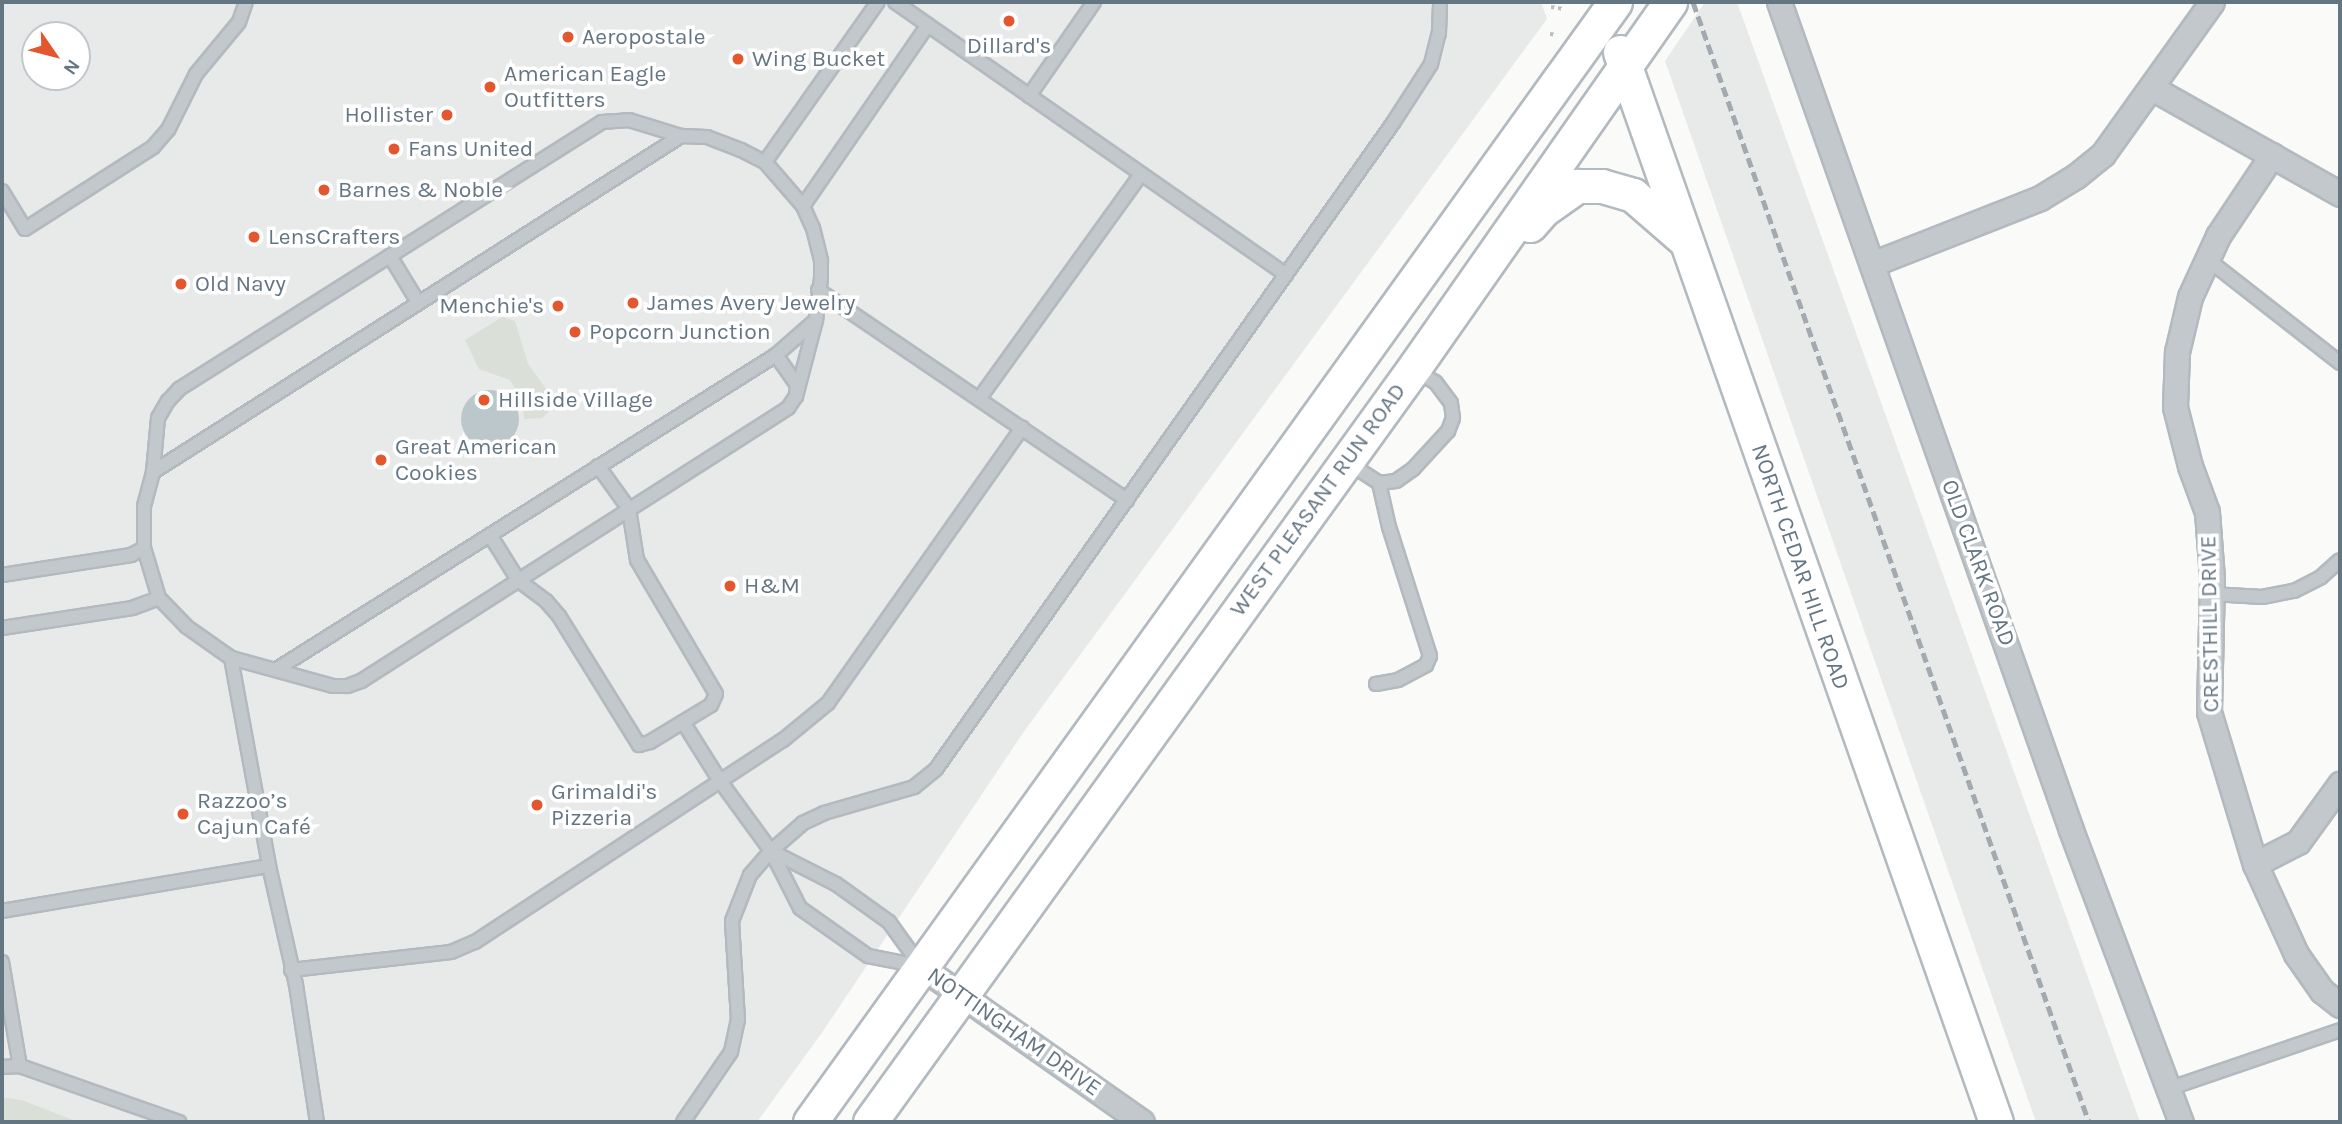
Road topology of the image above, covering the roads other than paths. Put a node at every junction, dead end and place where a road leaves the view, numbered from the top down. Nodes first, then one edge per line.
1 (246, 2) edge
2 (878, 2) edge
3 (895, 2) edge
4 (1094, 2) edge
5 (1440, 2) edge
6 (1670, 2) edge
7 (1779, 2) edge
8 (2212, 2) edge
9 (1609, 4) edge
10 (928, 25) junction
11 (1624, 68) junction
12 (2152, 88) junction
13 (1029, 96) junction
14 (681, 136) junction
15 (2272, 155) junction
16 (765, 162) junction
17 (1141, 174) junction
18 (2, 191) edge
19 (2340, 194) edge
20 (803, 206) junction
21 (1685, 240) junction
22 (390, 256) junction
23 (2207, 260) junction
24 (1872, 264) junction
25 (1286, 275) junction
26 (818, 290) junction
27 (418, 302) junction
28 (816, 320) junction
29 (776, 355) junction
30 (2340, 363) edge
31 (1414, 368) junction
32 (796, 396) junction
33 (979, 399) junction
34 (1022, 428) junction
35 (1347, 462) junction
36 (598, 466) junction
37 (153, 472) junction
38 (1379, 483) junction
39 (1127, 500) junction
40 (629, 509) junction
41 (490, 535) junction
42 (144, 548) junction
43 (2340, 560) edge
44 (2, 575) edge
45 (518, 580) junction
46 (2212, 594) junction
47 (159, 598) junction
48 (2, 628) edge
49 (231, 658) junction
50 (277, 669) junction
51 (1376, 684) dead end
52 (683, 722) junction
53 (720, 781) junction
54 (2340, 784) edge
55 (771, 851) junction
56 (2255, 864) junction
57 (269, 866) junction
58 (2, 911) edge
59 (2, 962) edge
60 (920, 966) junction
61 (291, 970) junction
62 (961, 994) junction
63 (2340, 1005) edge
64 (2340, 1030) edge
65 (20, 1066) junction
66 (2, 1067) edge
67 (2168, 1088) junction
68 (178, 1122) edge
69 (317, 1122) edge
70 (683, 1122) edge
71 (810, 1122) edge
72 (870, 1122) edge
73 (1142, 1122) edge
74 (1996, 1122) edge
75 (2180, 1122) edge

1 - 18 lane
2 - 16 lane
3 - 10 lane
4 - 13 lane
5 - 25 lane
6 - 11 main road, WEST PLEASANT RUN ROAD
7 - 24 street, OLD CLARK ROAD
8 - 12 street
9 - 11 main road, NORTH CEDAR HILL ROAD
9 - 60 main road
10 - 13 lane
10 - 20 lane
11 - 21 main road, NORTH CEDAR HILL ROAD
11 - 31 main road, WEST PLEASANT RUN ROAD
12 - 15 street
12 - 24 street
13 - 17 lane
14 - 16 lane
14 - 22 lane
14 - 27 lane
15 - 19 street
15 - 23 street, CRESTHILL DRIVE
16 - 20 lane
17 - 25 lane
17 - 33 lane
20 - 26 lane
21 - 31 main road
21 - 74 main road, NORTH CEDAR HILL ROAD
22 - 27 lane
22 - 37 lane
23 - 30 lane
23 - 46 street, CRESTHILL DRIVE
24 - 67 street, OLD CLARK ROAD
25 - 39 lane
26 - 28 lane
26 - 33 lane
27 - 37 lane
28 - 29 lane
28 - 32 lane
29 - 32 lane
29 - 36 lane
31 - 35 main road, WEST PLEASANT RUN ROAD
31 - 38 lane
32 - 40 lane
33 - 34 lane
34 - 39 lane
34 - 53 lane
35 - 38 lane
35 - 62 main road, WEST PLEASANT RUN ROAD
36 - 40 lane
36 - 41 lane
37 - 42 lane
38 - 51 lane
39 - 55 lane
40 - 45 lane
40 - 52 lane
41 - 45 lane
41 - 50 lane
42 - 44 lane
42 - 47 lane
43 - 46 lane
45 - 50 lane
45 - 52 lane
46 - 56 street, CRESTHILL DRIVE
47 - 48 lane
47 - 49 lane
49 - 50 lane
49 - 57 lane
52 - 53 lane
53 - 55 lane
53 - 61 lane
54 - 56 street
55 - 60 lane
55 - 60 lane
55 - 70 lane
56 - 63 street, CRESTHILL DRIVE
57 - 58 lane
57 - 61 lane
59 - 65 lane
60 - 62 street, NOTTINGHAM DRIVE
60 - 71 main road
61 - 69 lane
62 - 72 main road, WEST PLEASANT RUN ROAD
62 - 73 street, NOTTINGHAM DRIVE
64 - 67 lane
65 - 66 lane
65 - 68 lane
67 - 75 street, OLD CLARK ROAD

